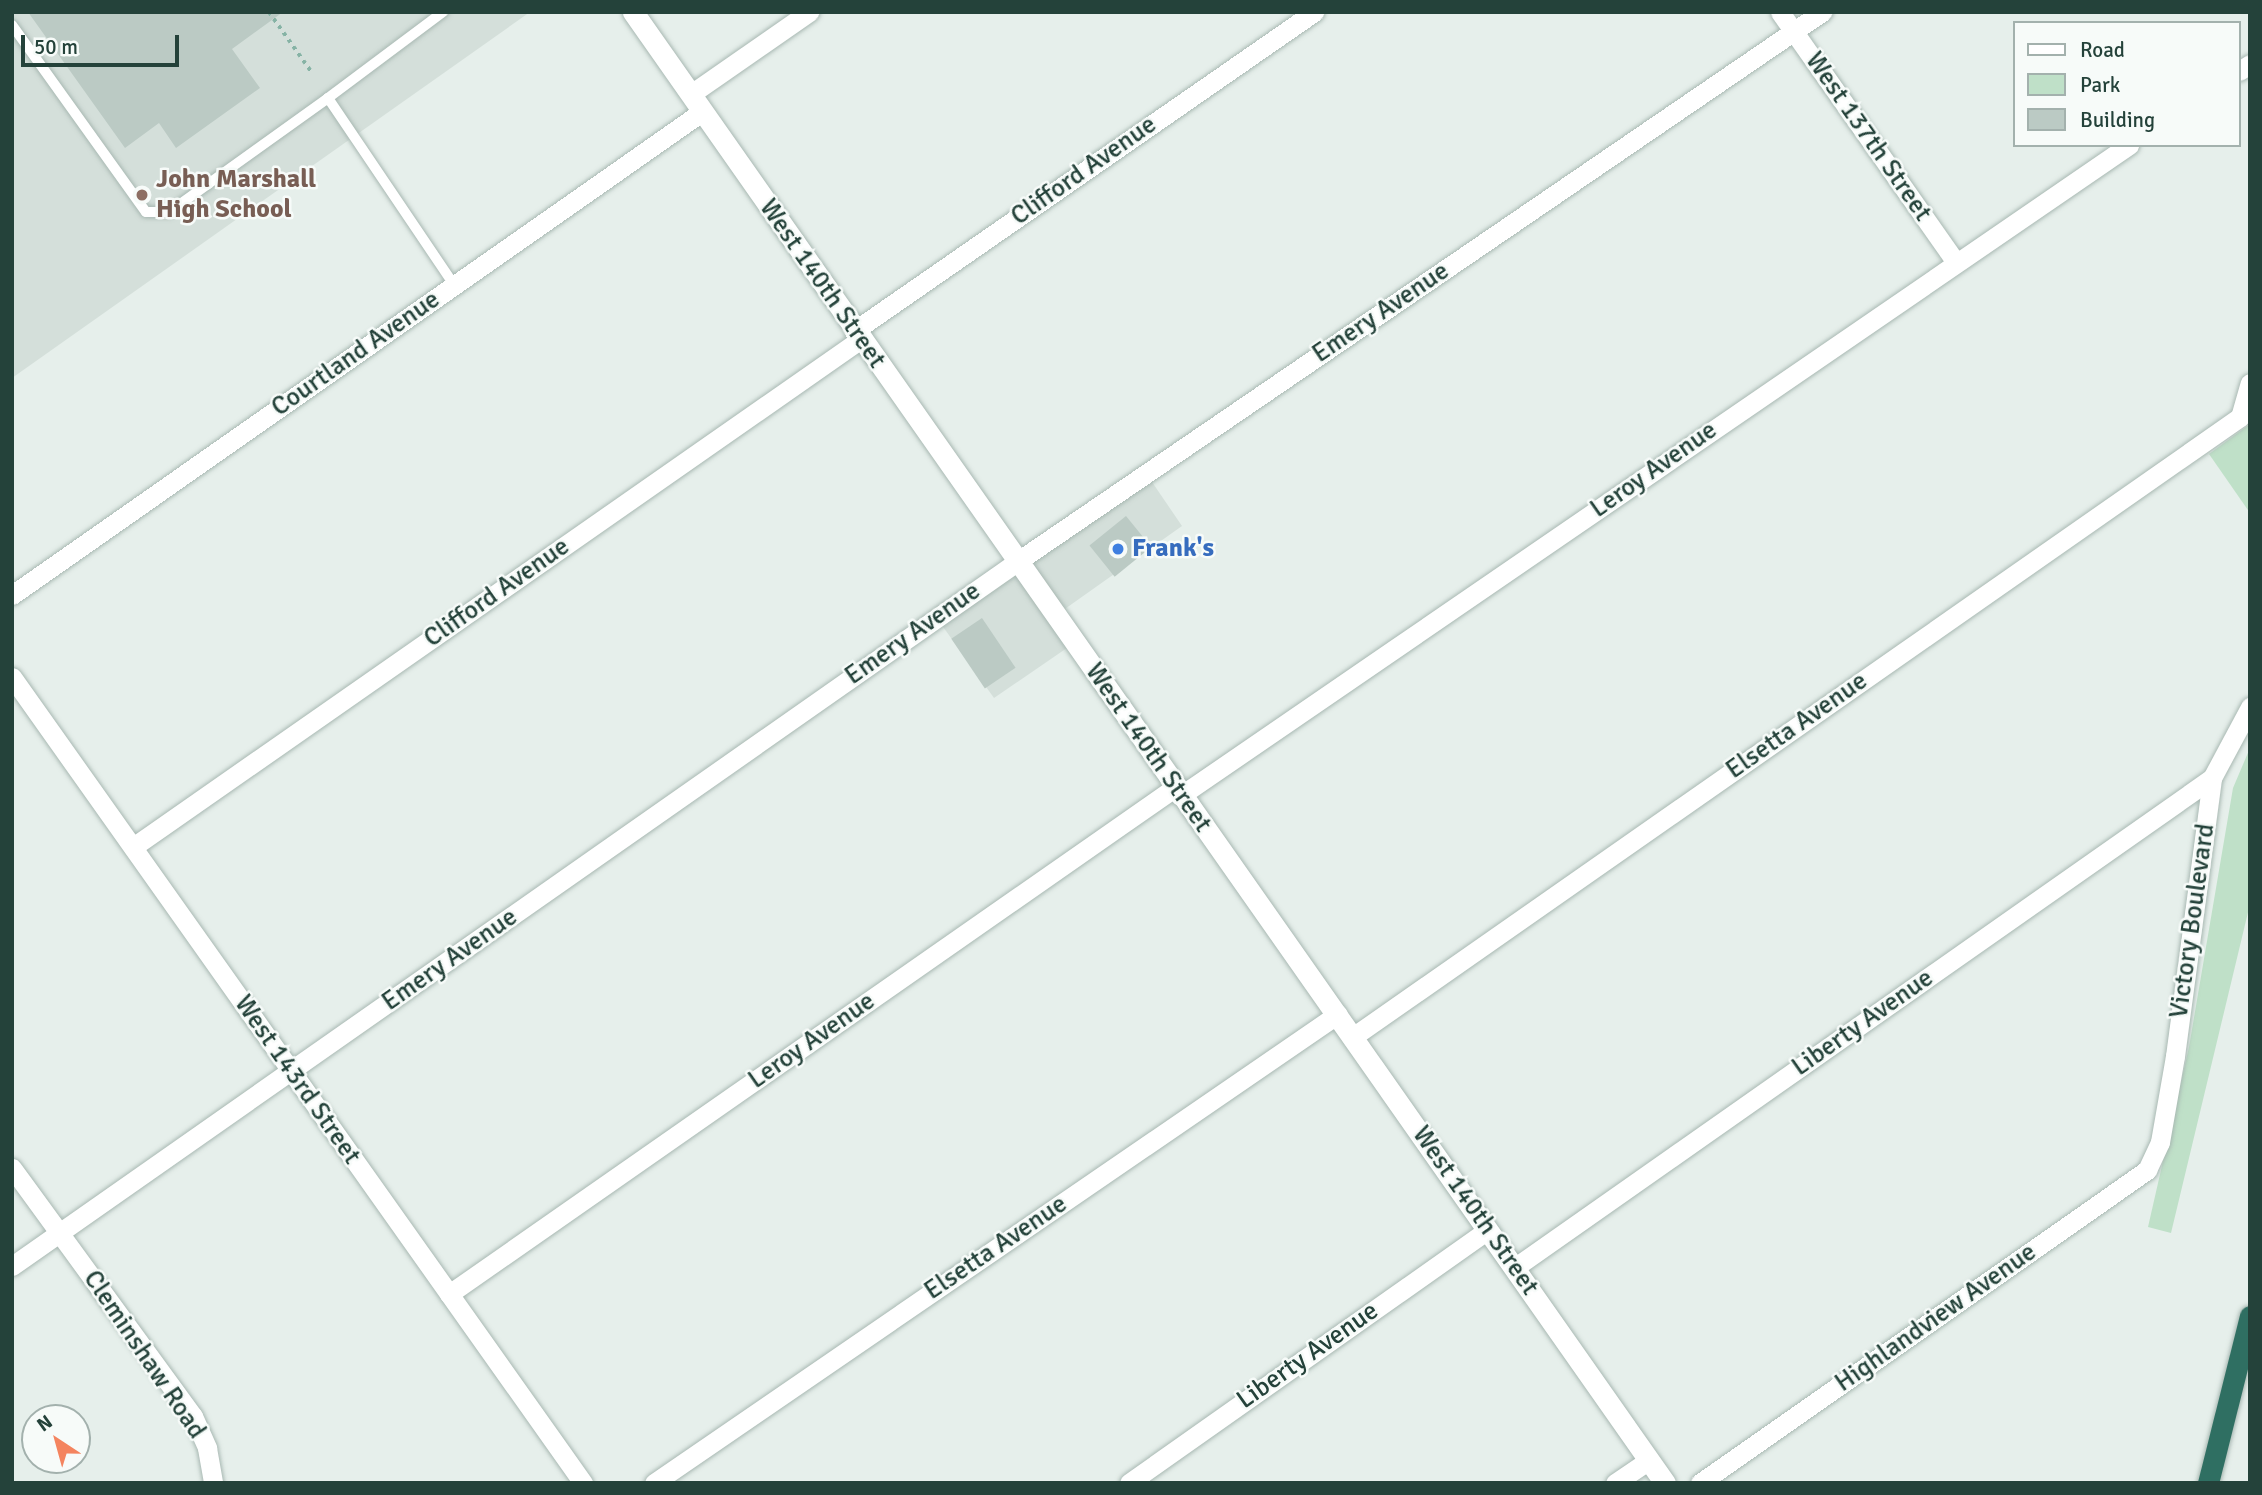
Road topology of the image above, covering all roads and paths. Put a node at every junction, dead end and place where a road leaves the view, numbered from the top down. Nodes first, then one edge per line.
1 (269, 12) edge
2 (443, 12) edge
3 (633, 12) edge
4 (809, 12) edge
5 (1314, 12) edge
6 (1780, 12) edge
7 (1822, 12) edge
8 (12, 24) edge
9 (1793, 32) junction
10 (311, 71) dead end
11 (328, 98) junction
12 (696, 103) junction
13 (2126, 147) edge
14 (1956, 262) junction
15 (454, 285) junction
16 (858, 335) junction
17 (2250, 383) edge
18 (1018, 561) junction
19 (12, 595) edge
20 (12, 677) edge
21 (2250, 707) edge
22 (2212, 778) junction
23 (1177, 792) junction
24 (133, 847) junction
25 (1338, 1014) junction
26 (1354, 1035) junction
27 (290, 1072) junction
28 (2160, 1142) joint
29 (12, 1168) edge
30 (1487, 1230) junction
31 (59, 1233) junction
32 (12, 1266) edge
33 (1514, 1268) junction
34 (449, 1294) junction
35 (2250, 1316) edge
36 (1649, 1460) junction
37 (213, 1483) edge
38 (583, 1483) edge
39 (654, 1483) edge
40 (1129, 1483) edge
41 (1615, 1483) edge
42 (1665, 1483) edge
43 (1700, 1483) edge
44 (2208, 1483) edge

1 - 10 path
2 - 11 lane
3 - 12 street, West 140th Street
4 - 12 street, Courtland Avenue
5 - 16 street, Clifford Avenue
6 - 9 street, West 137th Street
7 - 9 street, Emery Avenue
8 - 11 lane
9 - 14 street, West 137th Street
9 - 18 street, Emery Avenue
11 - 15 lane
12 - 15 street, Courtland Avenue
12 - 16 street, West 140th Street
13 - 14 street, Leroy Avenue
14 - 23 street, Leroy Avenue
15 - 19 street, Courtland Avenue
16 - 18 street, West 140th Street
16 - 24 street, Clifford Avenue
17 - 26 street, Elsetta Avenue
18 - 23 street, West 140th Street
18 - 27 street, Emery Avenue
20 - 24 street, West 143rd Street
21 - 22 street, Victory Boulevard
22 - 28 street, Victory Boulevard
22 - 33 street, Liberty Avenue
23 - 25 street, West 140th Street
23 - 34 street, Leroy Avenue
24 - 27 street, West 143rd Street
25 - 26 street, West 140th Street
25 - 39 street, Elsetta Avenue
26 - 30 street, West 140th Street
27 - 31 street, Emery Avenue
27 - 34 street, West 143rd Street
28 - 43 street, Highlandview Avenue
29 - 31 street, Cleminshaw Road
30 - 33 street, West 140th Street
30 - 40 street, Liberty Avenue
31 - 32 street, Emery Avenue
31 - 37 street, Cleminshaw Road
33 - 36 street, West 140th Street
34 - 38 street, West 143rd Street
35 - 44 highway
36 - 41 street
36 - 42 street, West 140th Street

